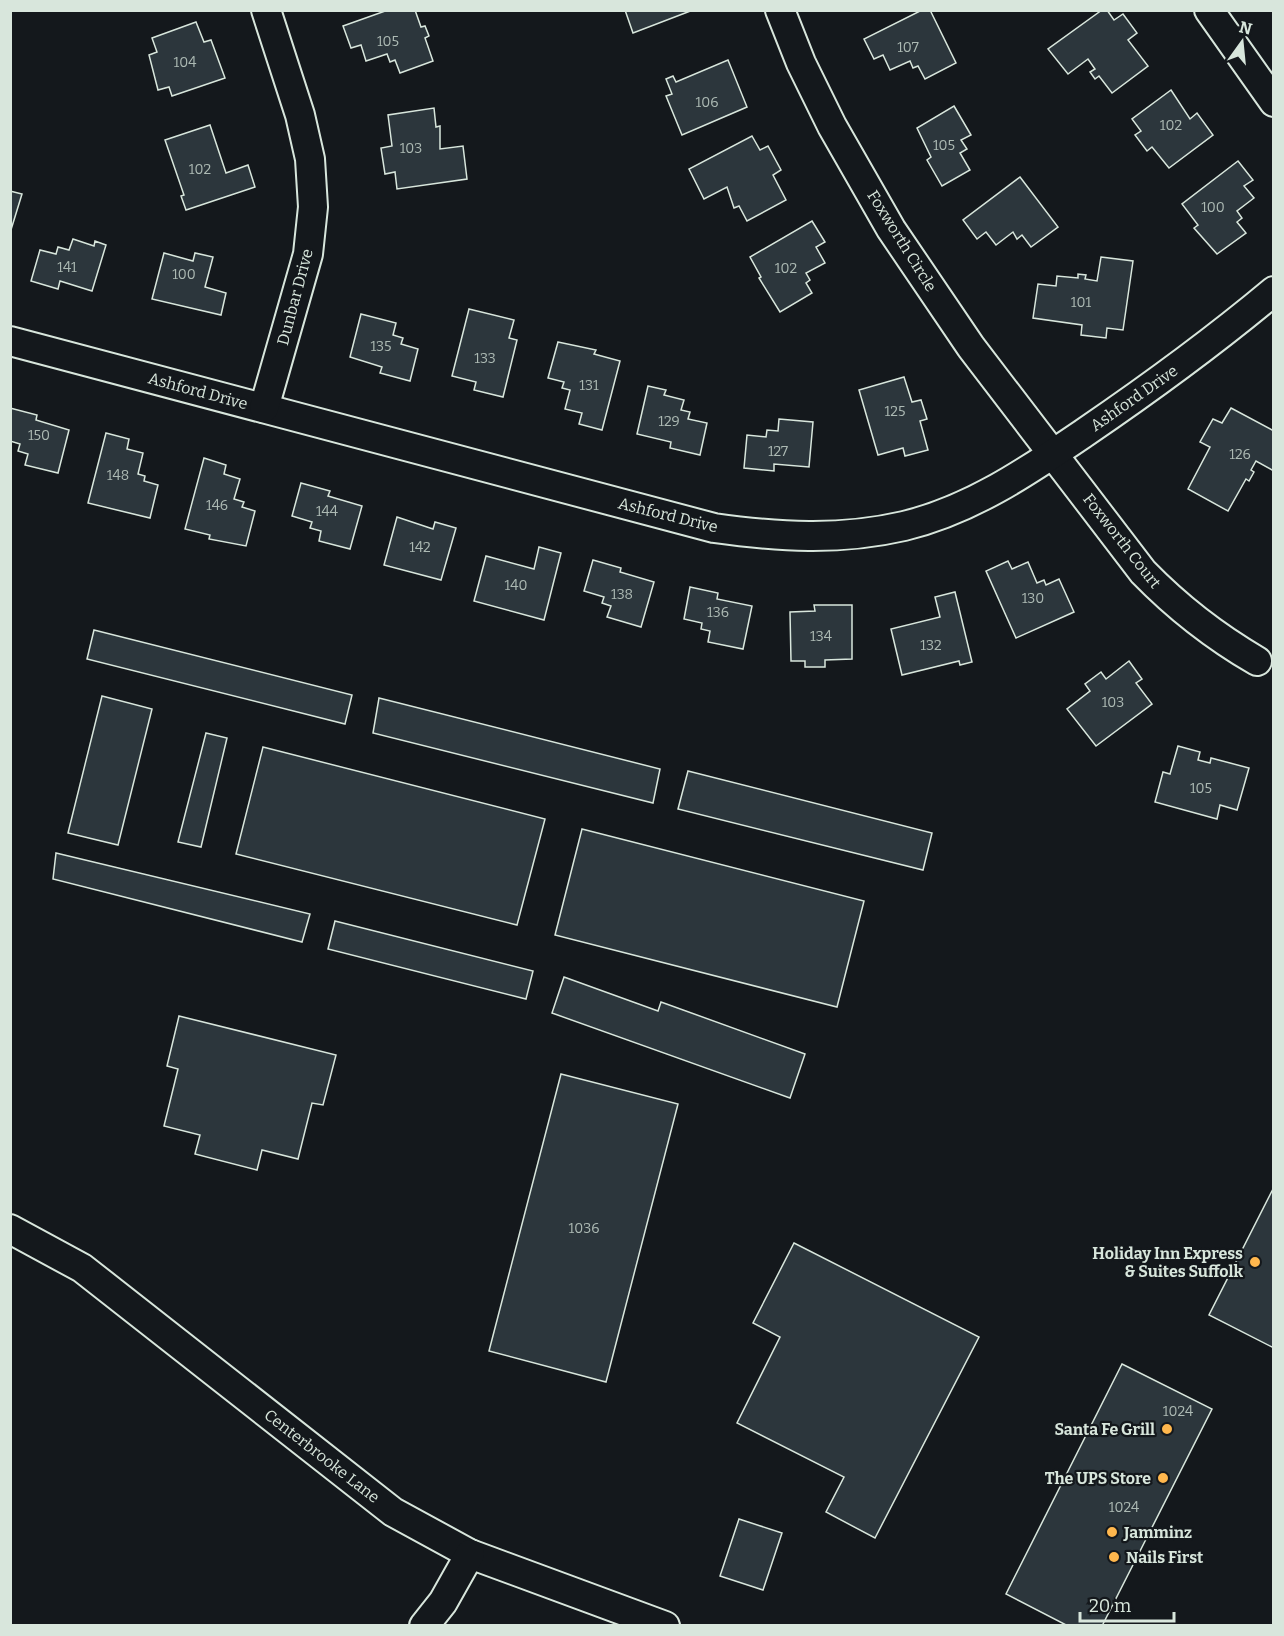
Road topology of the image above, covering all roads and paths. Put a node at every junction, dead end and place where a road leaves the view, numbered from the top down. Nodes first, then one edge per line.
1 (266, 10) edge
2 (780, 10) edge
3 (1209, 10) edge
4 (1274, 102) edge
5 (1274, 291) edge
6 (10, 341) edge
7 (264, 408) junction
8 (1054, 453) junction
9 (1257, 661) dead end
10 (10, 1229) edge
11 (470, 1554) junction
12 (424, 1626) edge
13 (665, 1626) edge

1 - 7 street, Dunbar Drive
2 - 8 street, Foxworth Circle
3 - 4 street
5 - 8 street, Ashford Drive
6 - 7 street, Ashford Drive
7 - 8 street, Ashford Drive
8 - 9 street, Foxworth Court
10 - 11 street, Centerbrooke Lane
11 - 12 street
11 - 13 street, Centerbrooke Lane

